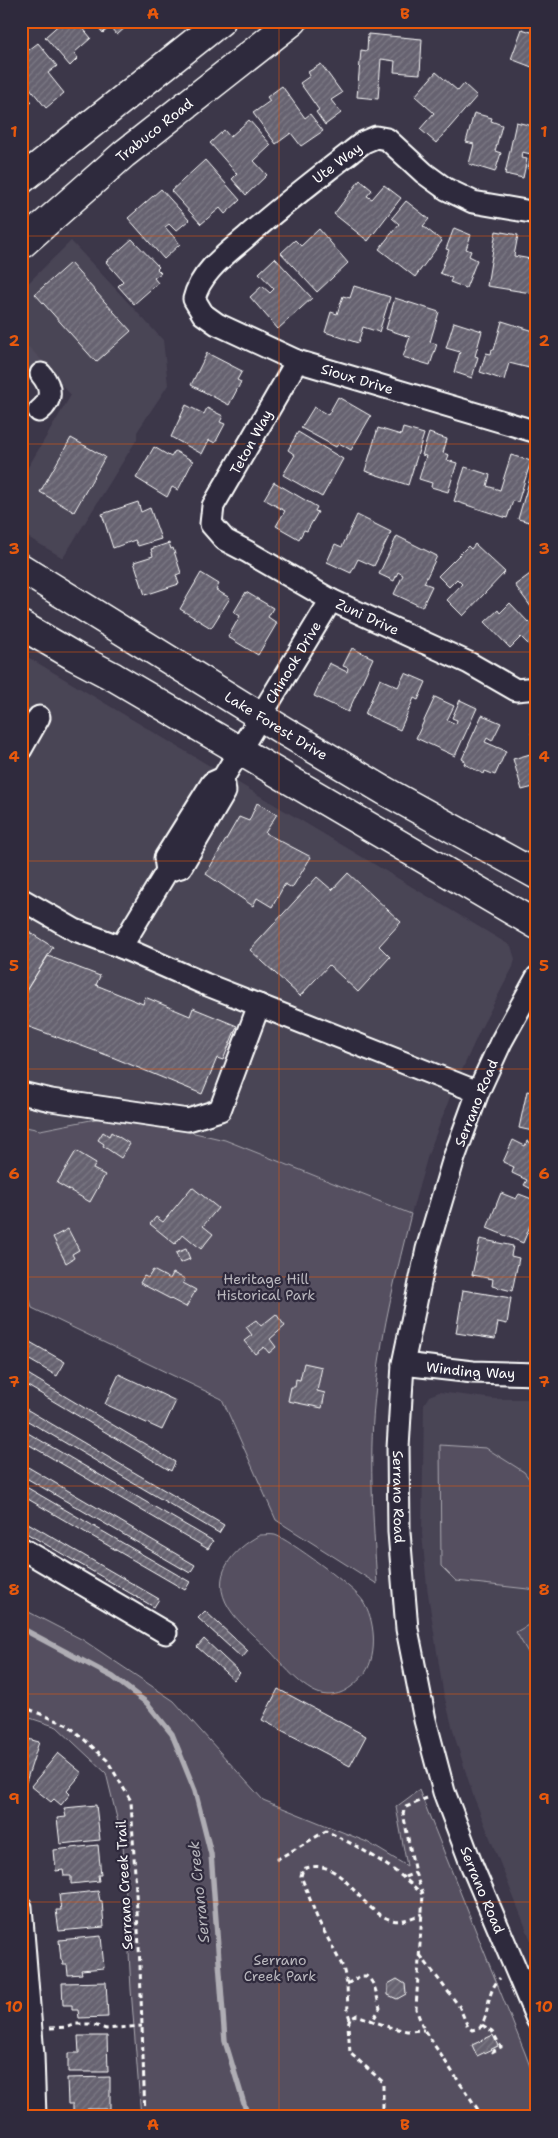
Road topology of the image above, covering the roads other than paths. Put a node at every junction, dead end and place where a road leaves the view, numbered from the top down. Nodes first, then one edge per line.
1 (220, 21) edge
2 (292, 21) edge
3 (263, 33) edge
4 (21, 180) edge
5 (537, 213) edge
6 (21, 245) edge
7 (194, 299) joint
8 (297, 361) junction
9 (40, 374) tunnel mouth
10 (39, 411) dead end
11 (536, 431) edge
12 (211, 524) joint
13 (21, 568) edge
14 (331, 600) junction
15 (21, 625) edge
16 (535, 689) edge
17 (260, 717) junction
18 (39, 718) dead end
19 (21, 749) edge
20 (240, 750) junction
21 (537, 875) edge
22 (21, 899) edge
23 (537, 925) edge
24 (121, 947) junction
25 (537, 978) edge
26 (260, 1005) junction
27 (478, 1092) junction
28 (21, 1093) edge
29 (403, 1364) junction
30 (537, 1374) edge
31 (21, 1548) edge
32 (166, 1633) dead end
33 (21, 1907) edge
34 (537, 2019) edge
35 (34, 2032) edge
36 (35, 2117) edge

1 - 4 main road
2 - 3 main road, Trabuco Road
3 - 6 main road, Trabuco Road
5 - 7 street, Ute Way
7 - 8 street, Sioux Drive
8 - 11 street, Sioux Drive
8 - 12 street, Teton Way
9 - 10 street
12 - 14 street, Zuni Drive
13 - 17 main road, Lake Forest Drive
14 - 16 street, Zuni Drive
14 - 17 street, Chinook Drive
15 - 20 main road
17 - 20 street, Chinook Drive
17 - 21 main road, Lake Forest Drive
18 - 19 street
20 - 23 main road
20 - 24 street, Chinook Drive
22 - 24 street
24 - 26 street
25 - 27 street, Serrano Road
26 - 27 street
26 - 28 street
27 - 29 street, Serrano Road
29 - 30 street, Winding Way
29 - 34 street, Serrano Road
31 - 32 street
33 - 35 street
35 - 36 street

